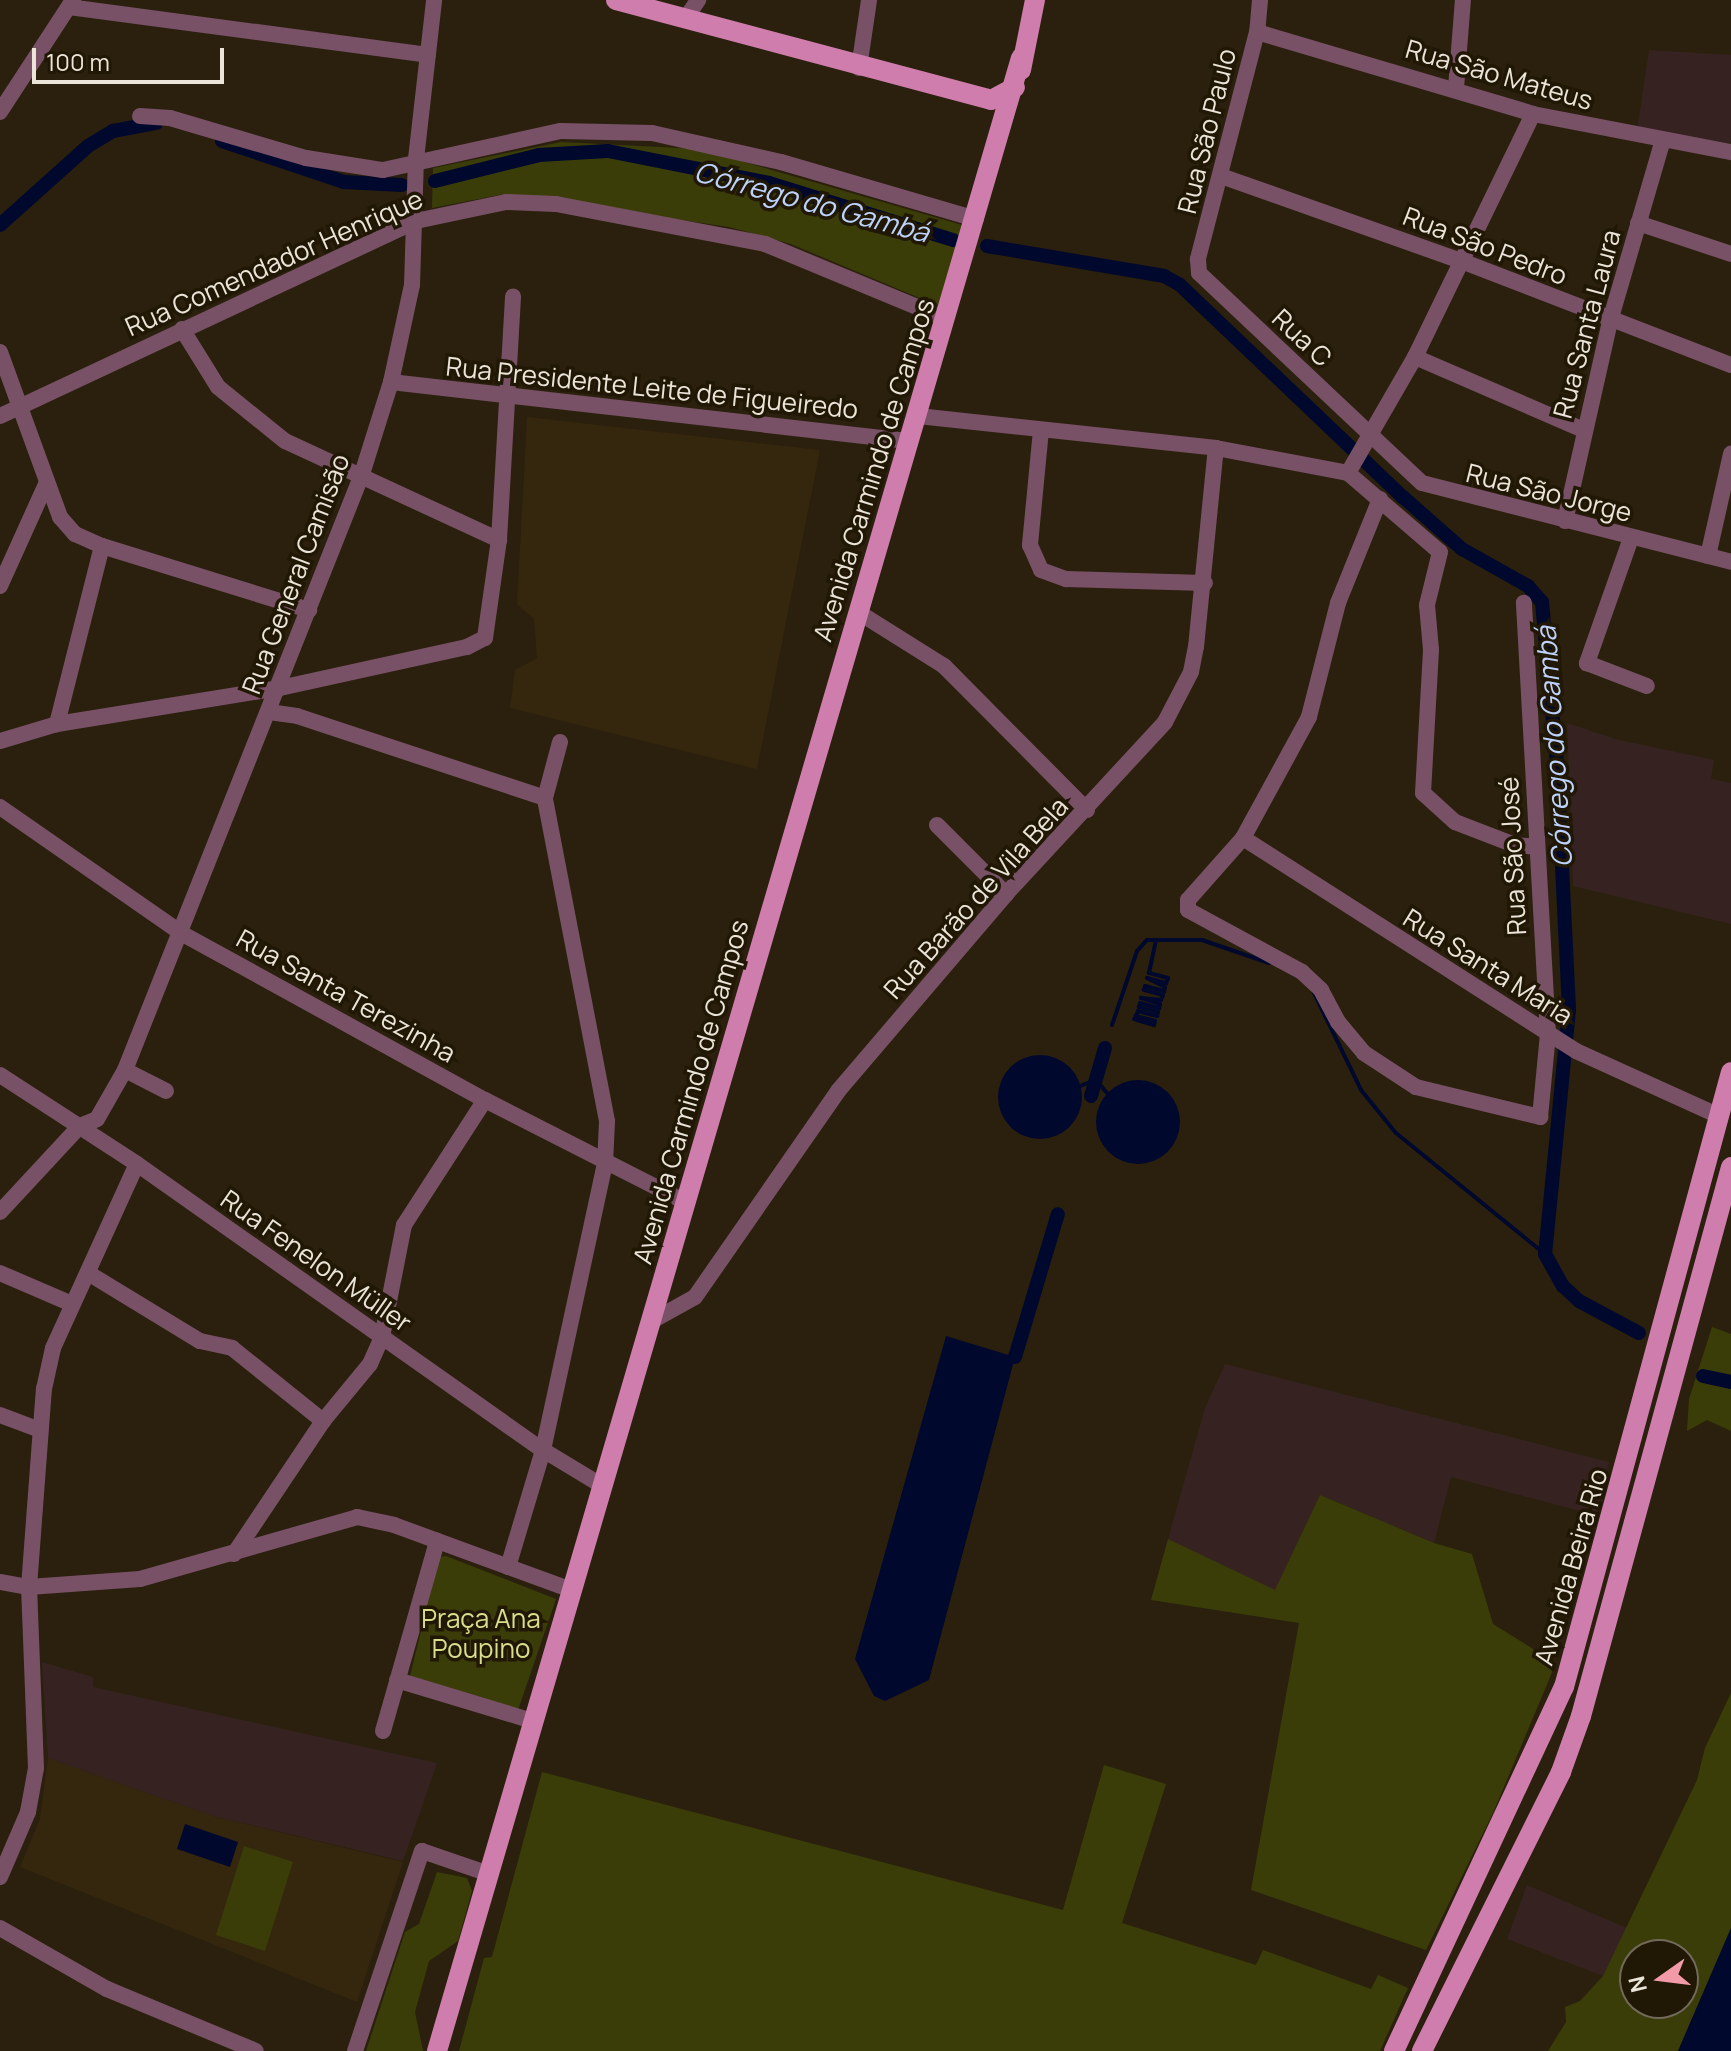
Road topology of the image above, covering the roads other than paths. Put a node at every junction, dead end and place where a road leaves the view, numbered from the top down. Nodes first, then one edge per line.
1 (434, 0) edge
2 (616, 0) edge
3 (698, 0) edge
4 (869, 0) edge
5 (1035, 0) edge
6 (1260, 0) edge
7 (1463, 0) edge
8 (71, 3) edge
9 (686, 18) junction
10 (1257, 32) junction
11 (428, 55) junction
12 (859, 68) junction
13 (1456, 88) junction
14 (0, 112) edge
15 (1003, 112) junction
16 (1533, 114) junction
17 (140, 116) dead end
18 (1663, 140) junction
19 (1731, 152) edge
20 (416, 159) junction
21 (1221, 176) junction
22 (976, 219) junction
23 (416, 221) junction
24 (1638, 223) junction
25 (1731, 254) edge
26 (1464, 262) junction
27 (1199, 273) joint
28 (513, 296) dead end
29 (946, 319) junction
30 (1610, 321) junction
31 (182, 329) junction
32 (0, 352) edge
33 (1415, 357) junction
34 (1731, 365) edge
35 (391, 382) junction
36 (507, 397) junction
37 (23, 406) junction
38 (0, 416) edge
39 (918, 416) junction
40 (1041, 430) junction
41 (1584, 430) junction
42 (908, 441) junction
43 (1370, 442) junction
44 (1216, 448) junction
45 (1731, 454) edge
46 (1350, 471) junction
47 (362, 474) junction
48 (46, 484) junction
49 (1380, 499) junction
50 (1565, 521) junction
51 (1631, 538) junction
52 (499, 540) junction
53 (102, 546) junction
54 (1708, 556) junction
55 (1731, 562) edge
56 (1205, 583) junction
57 (0, 586) edge
58 (1524, 603) dead end
59 (309, 610) junction
60 (858, 612) junction
61 (1647, 686) dead end
62 (280, 688) junction
63 (269, 712) junction
64 (57, 724) junction
65 (0, 741) edge
66 (560, 742) dead end
67 (545, 798) junction
68 (0, 807) edge
69 (1087, 810) junction
70 (937, 825) dead end
71 (1243, 838) junction
72 (1536, 847) junction
73 (1006, 894) junction
74 (181, 933) junction
75 (1548, 1034) junction
76 (125, 1070) junction
77 (1731, 1072) edge
78 (0, 1075) edge
79 (166, 1091) dead end
80 (485, 1100) junction
81 (1719, 1116) junction
82 (80, 1126) junction
83 (137, 1164) junction
84 (605, 1164) junction
85 (1731, 1167) edge
86 (685, 1202) junction
87 (0, 1212) edge
88 (0, 1273) edge
89 (88, 1273) junction
90 (72, 1304) junction
91 (650, 1322) junction
92 (382, 1337) junction
93 (0, 1415) edge
94 (323, 1421) junction
95 (40, 1430) junction
96 (543, 1450) junction
97 (604, 1487) junction
98 (437, 1541) junction
99 (234, 1554) junction
100 (508, 1567) junction
101 (0, 1582) edge
102 (29, 1587) junction
103 (572, 1590) junction
104 (397, 1680) junction
105 (533, 1721) junction
106 (383, 1731) dead end
107 (1505, 1818) junction
108 (489, 1874) junction
109 (0, 1877) edge
110 (1496, 1908) junction
111 (0, 1928) edge
112 (1418, 2006) junction
113 (256, 2051) edge
114 (355, 2051) edge
115 (437, 2051) edge
116 (1394, 2051) edge
117 (1422, 2051) edge

1 - 11 street, Rua General Camisão
2 - 9 main road
3 - 9 street
4 - 12 street
5 - 15 main road, Avenida Carmindo de Campos
6 - 10 street, Rua São Paulo
7 - 13 street
8 - 11 street
8 - 14 street
9 - 12 main road
10 - 13 street, Rua São Mateus
10 - 21 street, Rua São Paulo
11 - 20 street, Rua General Camisão
12 - 15 main road
13 - 16 street, Rua São Mateus
15 - 22 main road, Avenida Carmindo de Campos
16 - 18 street, Rua São Mateus
16 - 26 street
17 - 20 street
18 - 19 street, Rua São Mateus
18 - 24 street, Rua Santa Laura
20 - 22 street
20 - 23 street, Rua General Camisão
21 - 26 street, Rua São Pedro
21 - 27 street, Rua São Paulo
22 - 29 main road, Avenida Carmindo de Campos
23 - 29 street, Rua Comendador Henrique
23 - 31 street, Rua Comendador Henrique
23 - 35 street, Rua General Camisão
24 - 25 street
24 - 30 street, Rua Santa Laura
26 - 30 street, Rua São Pedro
26 - 33 street
27 - 43 street, Rua C
28 - 36 street
29 - 39 main road, Avenida Carmindo de Campos
30 - 34 street, Rua São Pedro
30 - 41 street, Rua Santa Laura
31 - 37 street, Rua Comendador Henrique
31 - 47 street
32 - 37 street
33 - 41 street
33 - 43 street
35 - 36 street, Rua Presidente Leite de Figueiredo
35 - 47 street, Rua General Camisão
36 - 42 street, Rua Presidente Leite de Figueiredo
36 - 52 street
37 - 38 street, Rua Comendador Henrique
37 - 48 street
39 - 40 street
39 - 42 main road, Avenida Carmindo de Campos
40 - 44 street
40 - 56 street
41 - 50 street, Rua Santa Laura
42 - 60 main road, Avenida Carmindo de Campos
43 - 46 street
43 - 50 street, Rua São Jorge
44 - 46 street
44 - 56 street, Rua Barão de Vila Bela
45 - 54 street
46 - 49 street
47 - 52 street
47 - 59 street, Rua General Camisão
48 - 53 street
48 - 57 street
49 - 71 street
49 - 72 street
50 - 51 street, Rua São Jorge
51 - 54 street, Rua São Jorge
51 - 61 street
52 - 62 street
53 - 59 street
53 - 64 street
54 - 55 street, Rua São Jorge
56 - 69 street, Rua Barão de Vila Bela
58 - 72 street, Rua São José
59 - 62 street, Rua General Camisão
60 - 69 street
60 - 86 main road, Avenida Carmindo de Campos
62 - 63 street, Rua General Camisão
62 - 64 street
63 - 67 street
63 - 74 street, Rua General Camisão
64 - 65 street
66 - 67 street
67 - 84 street
68 - 74 street, Rua Santa Terezinha
69 - 73 street, Rua Barão de Vila Bela
70 - 73 street
71 - 75 street, Rua Santa Maria
71 - 75 street, Rua São José
72 - 75 street, Rua São José
73 - 91 street, Rua Barão de Vila Bela
74 - 76 street, Rua General Camisão
74 - 80 street, Rua Santa Terezinha
75 - 81 street, Rua Santa Maria
76 - 79 street
76 - 82 street, Rua General Camisão
77 - 81 main road, Avenida Beira Rio
78 - 82 street, Rua Fenelon Müller
80 - 84 street, Rua Santa Terezinha
80 - 92 street
81 - 107 main road, Avenida Beira Rio
82 - 83 street, Rua Fenelon Müller
82 - 87 street, Rua General Camisão
83 - 89 street
83 - 92 street, Rua Fenelon Müller
84 - 86 street, Rua Santa Terezinha
84 - 96 street
85 - 110 main road, Avenida Beira Rio
86 - 91 main road, Avenida Carmindo de Campos
88 - 90 street
89 - 90 street
89 - 94 street
90 - 95 street
91 - 97 main road, Avenida Carmindo de Campos
92 - 94 street
92 - 96 street, Rua Fenelon Müller
93 - 95 street
94 - 99 street
95 - 102 street
96 - 97 street, Rua Fenelon Müller
96 - 100 street
97 - 103 main road, Avenida Carmindo de Campos
98 - 99 street
98 - 100 street
98 - 104 street
99 - 102 street
100 - 103 street
101 - 102 street
102 - 109 street
103 - 105 main road, Avenida Carmindo de Campos
104 - 105 street
104 - 106 street
105 - 108 main road, Avenida Carmindo de Campos
107 - 110 main road
107 - 112 main road, Avenida Beira Rio
108 - 114 street
108 - 115 main road, Avenida Carmindo de Campos
110 - 117 main road, Avenida Beira Rio
111 - 113 street
112 - 116 main road, Avenida Beira Rio
112 - 117 main road

